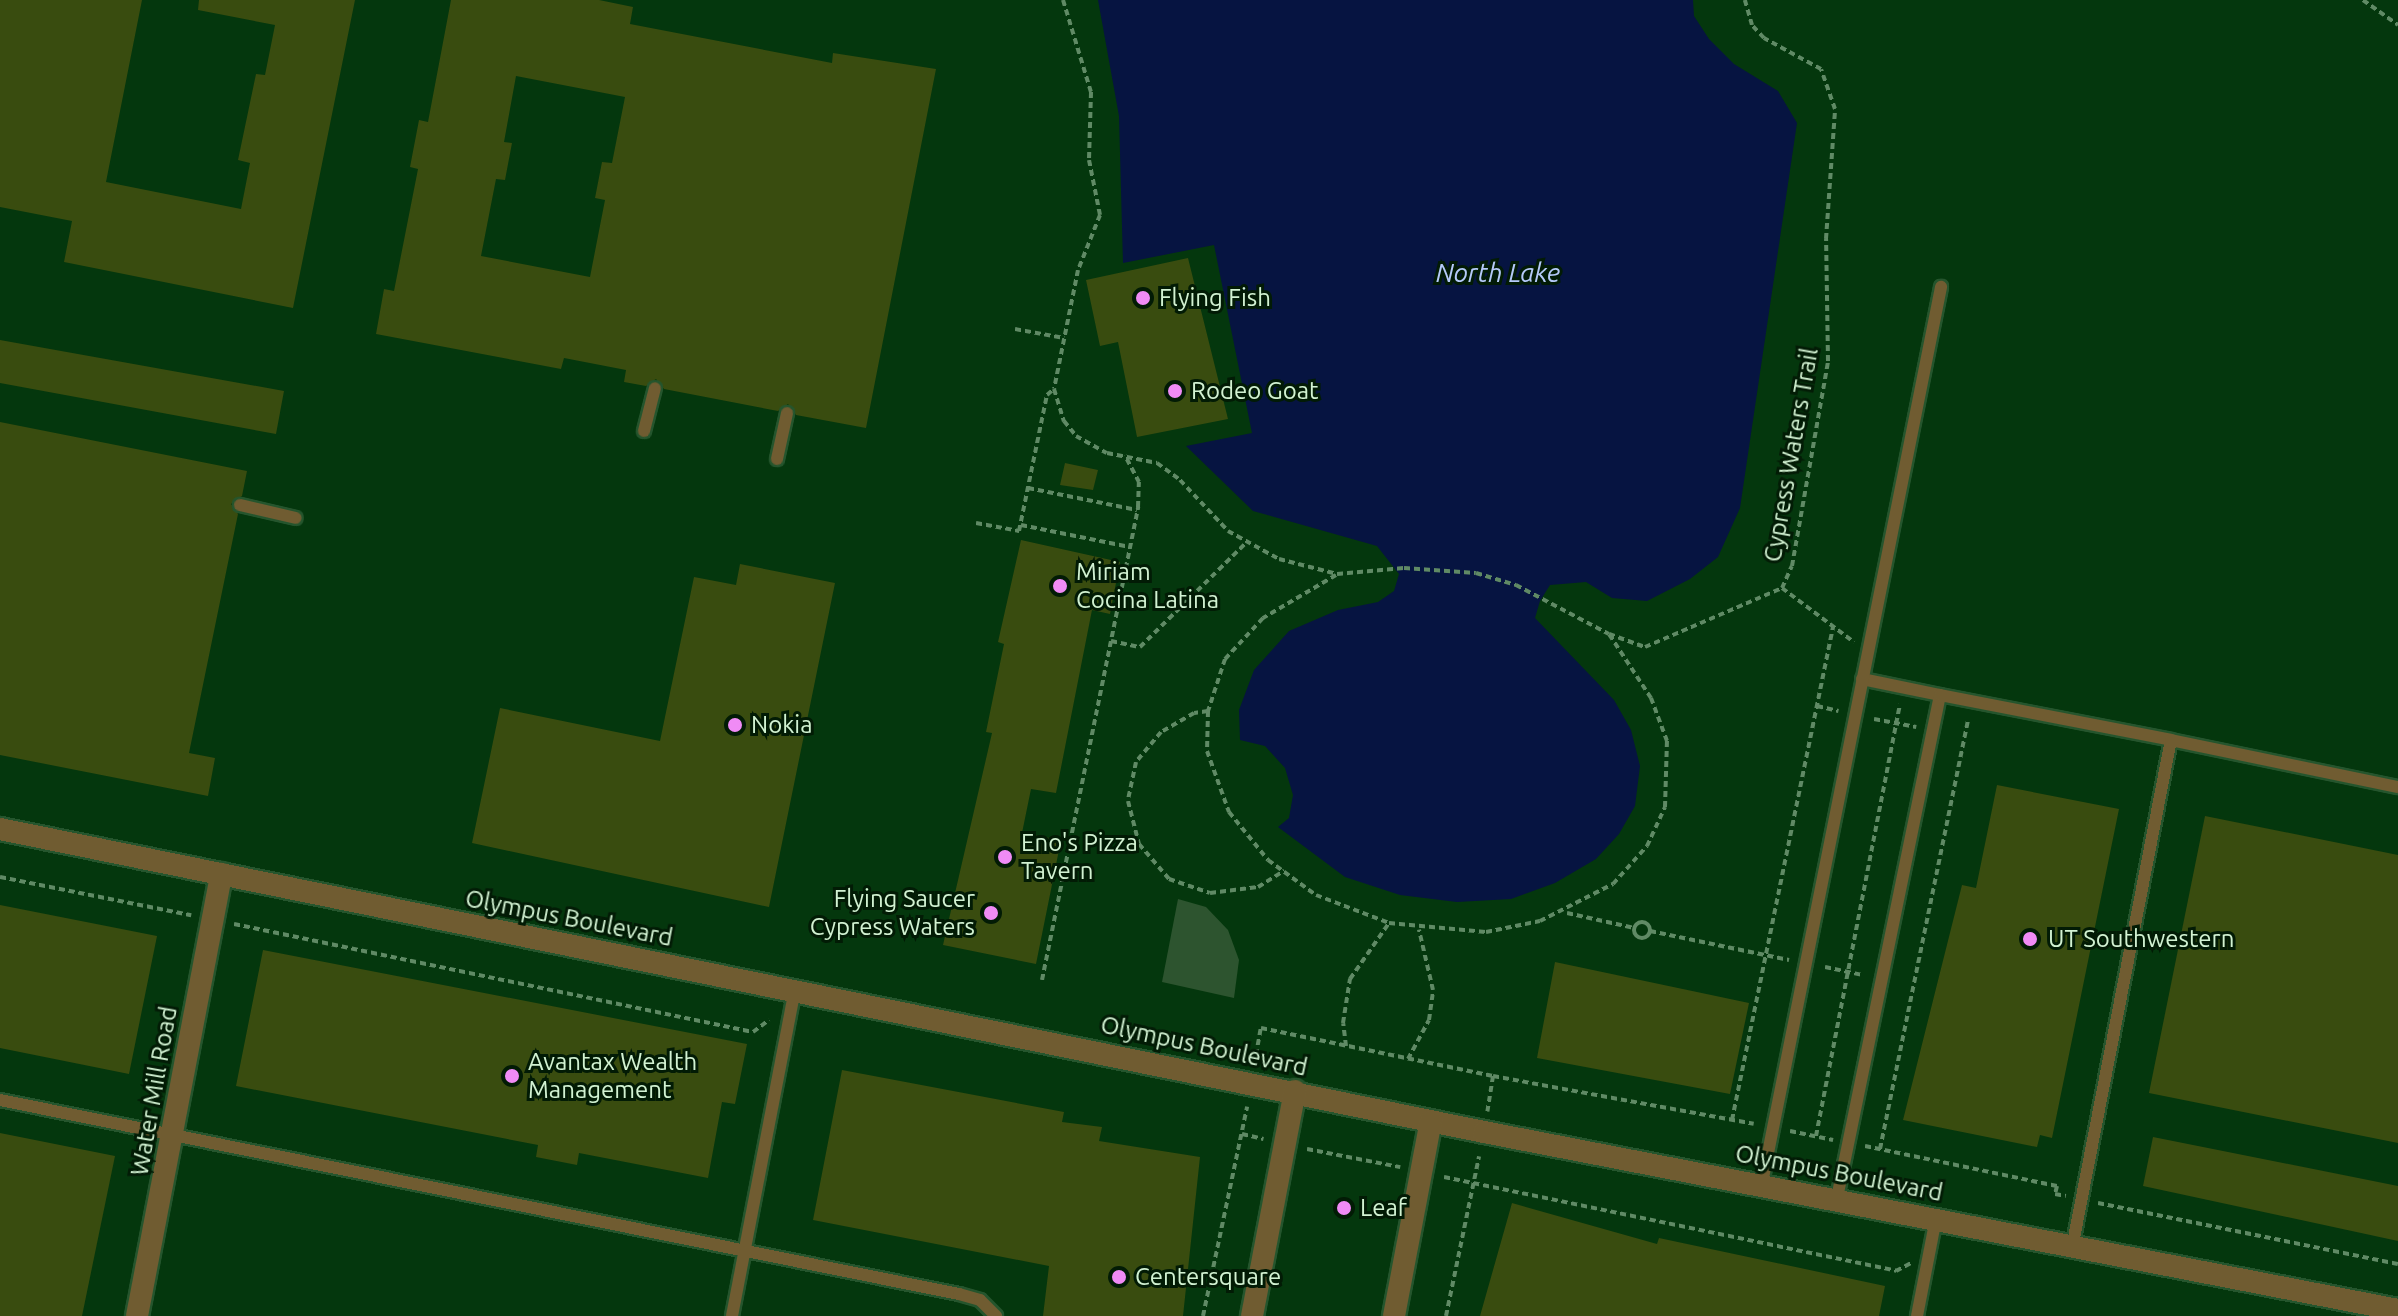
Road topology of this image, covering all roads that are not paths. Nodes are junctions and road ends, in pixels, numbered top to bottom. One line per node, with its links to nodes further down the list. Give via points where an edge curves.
1 (1941, 287): 8 (lane)
2 (655, 388): 4 (lane)
3 (787, 413): 5 (lane)
4 (644, 431)
5 (777, 459)
6 (240, 505): 7 (lane)
7 (296, 518)
8 (1862, 679): 9 (lane); 19 (lane)
9 (1940, 695): 10 (lane); 20 (lane)
10 (2171, 740): 11 (lane); 22 (lane)
11 (2398, 787)
12 (0, 829): 13 (street, Olympus Boulevard)
13 (221, 874): 14 (street, Olympus Boulevard); 18 (street, Water Mill Road)
14 (795, 989): 15 (street, Olympus Boulevard); 23 (lane)
15 (1295, 1091): 17 (street, Olympus Boulevard); 28 (street)
16 (0, 1100): 18 (lane)
17 (1431, 1121): 19 (street, Olympus Boulevard); 29 (street)
18 (174, 1135): 23 (lane); 25 (street, Water Mill Road)
19 (1762, 1183): 20 (street, Olympus Boulevard)
20 (1837, 1198): 21 (street, Olympus Boulevard)
21 (1936, 1218): 22 (street, Olympus Boulevard); 30 (lane)
22 (2073, 1243): 24 (street, Olympus Boulevard)
23 (747, 1249): 26 (lane); 27 (lane, via 959,1294 980,1300)
24 (2398, 1310)
25 (137, 1316)
26 (732, 1316)
27 (996, 1316)
28 (1252, 1316)
29 (1394, 1316)
30 (1917, 1316)

